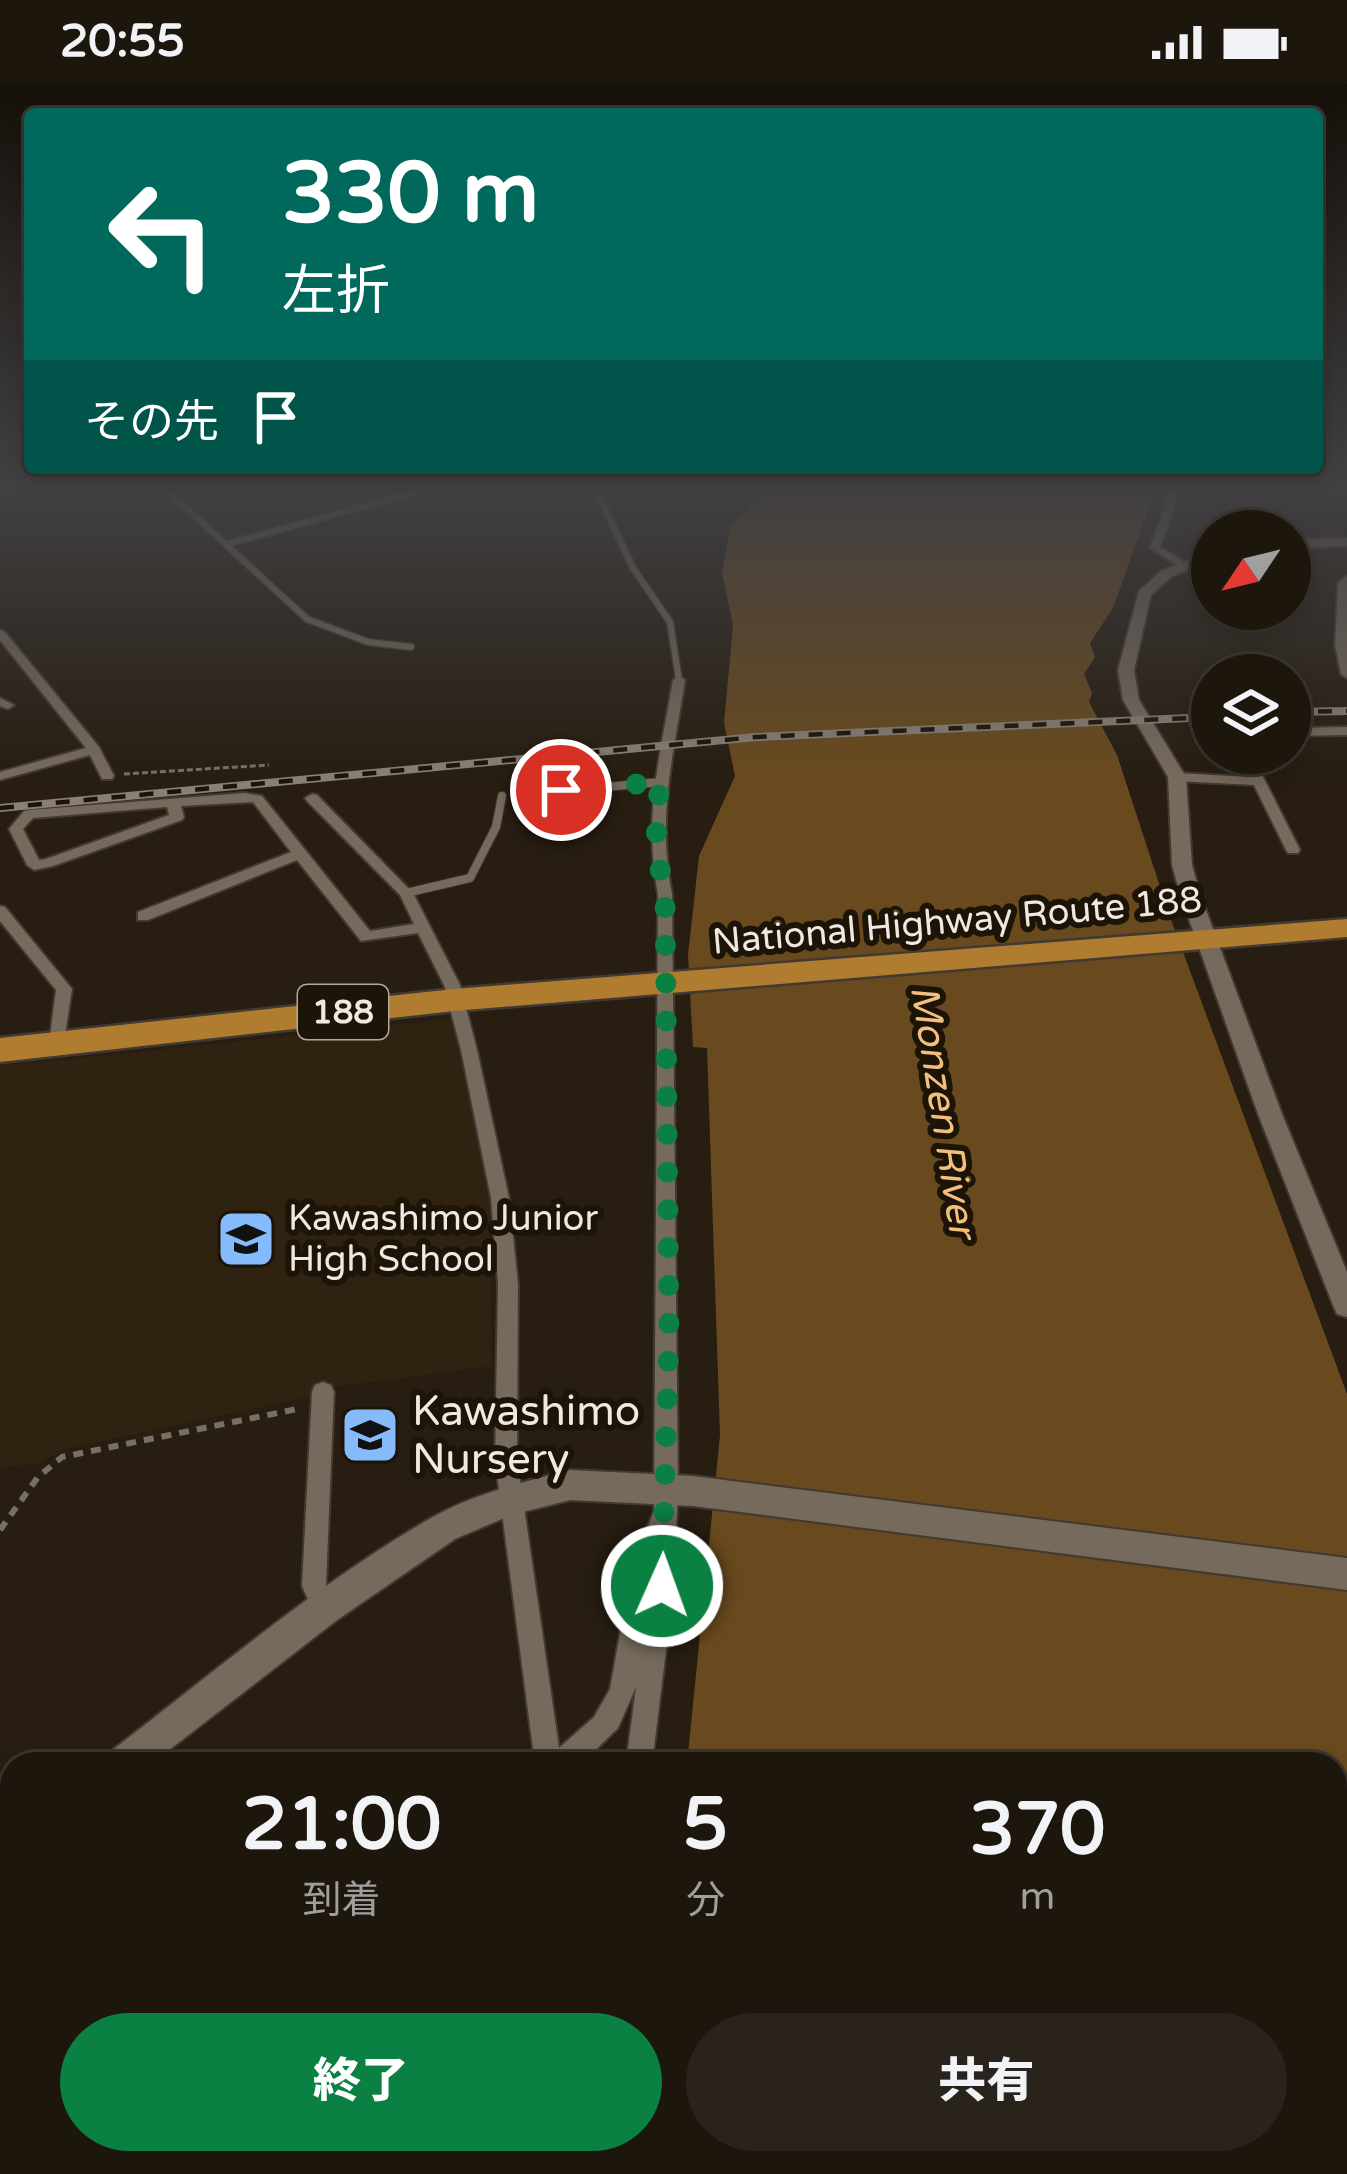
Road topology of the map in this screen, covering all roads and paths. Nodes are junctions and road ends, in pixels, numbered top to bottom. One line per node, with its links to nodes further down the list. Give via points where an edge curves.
1 (269, 583): 7 (lane, via 308,619 368,642)
2 (643, 583): 9 (lane, via 670,622)
3 (1159, 583): 17 (street, via 1144,594 1126,670 1131,700)
4 (1346, 583): 5 (street)
5 (1344, 621): 8 (street)
6 (0, 633): 12 (street)
7 (411, 647)
8 (1347, 674)
9 (679, 680): 19 (street)
10 (1347, 731): 11 (street)
11 (1311, 732)
12 (94, 750): 15 (street); 16 (street)
13 (268, 765): 16 (path)
14 (1256, 774): 18 (street)
15 (0, 776)
16 (106, 776)
17 (1177, 777): 18 (street); 31 (street, via 1182,866)
18 (1259, 781): 24 (street)
19 (661, 782): 23 (lane, via 561,790); 32 (street, via 656,852)
20 (502, 796): 26 (lane, via 470,878)
21 (312, 798): 26 (street)
22 (173, 804): 22 (street, via 29,814 16,829 34,865 48,863 178,817); 25 (street, via 256,799)
23 (518, 805)
24 (1293, 850)
25 (299, 854): 28 (street); 29 (street, via 366,937)
26 (406, 892): 29 (street)
27 (0, 911): 34 (street, via 64,989)
28 (143, 916)
29 (424, 927): 33 (street)
30 (1347, 928): 31 (highway, National Highway Route 188 / 188)
31 (1199, 940): 32 (highway, National Highway Route 188 / 188); 36 (street)
32 (676, 984): 33 (highway, National Highway Route 188 / 188); 38 (street)
33 (454, 1000): 34 (highway, National Highway Route 188 / 188); 39 (street, via 500,1198)
34 (57, 1044): 35 (highway, National Highway Route 188 / 188)
35 (0, 1050)
36 (1347, 1304)
37 (322, 1398): 40 (path, via 62,1456); 42 (street, via 314,1586)
38 (675, 1498): 39 (street, via 570,1486); 41 (street); 45 (street, via 646,1547 614,1712); 46 (street)
39 (510, 1500): 42 (street, via 444,1528); 44 (street)
40 (0, 1530)
41 (1347, 1574)
42 (325, 1608): 43 (street)
43 (138, 1752)
44 (546, 1752)
45 (572, 1752)
46 (641, 1752)

